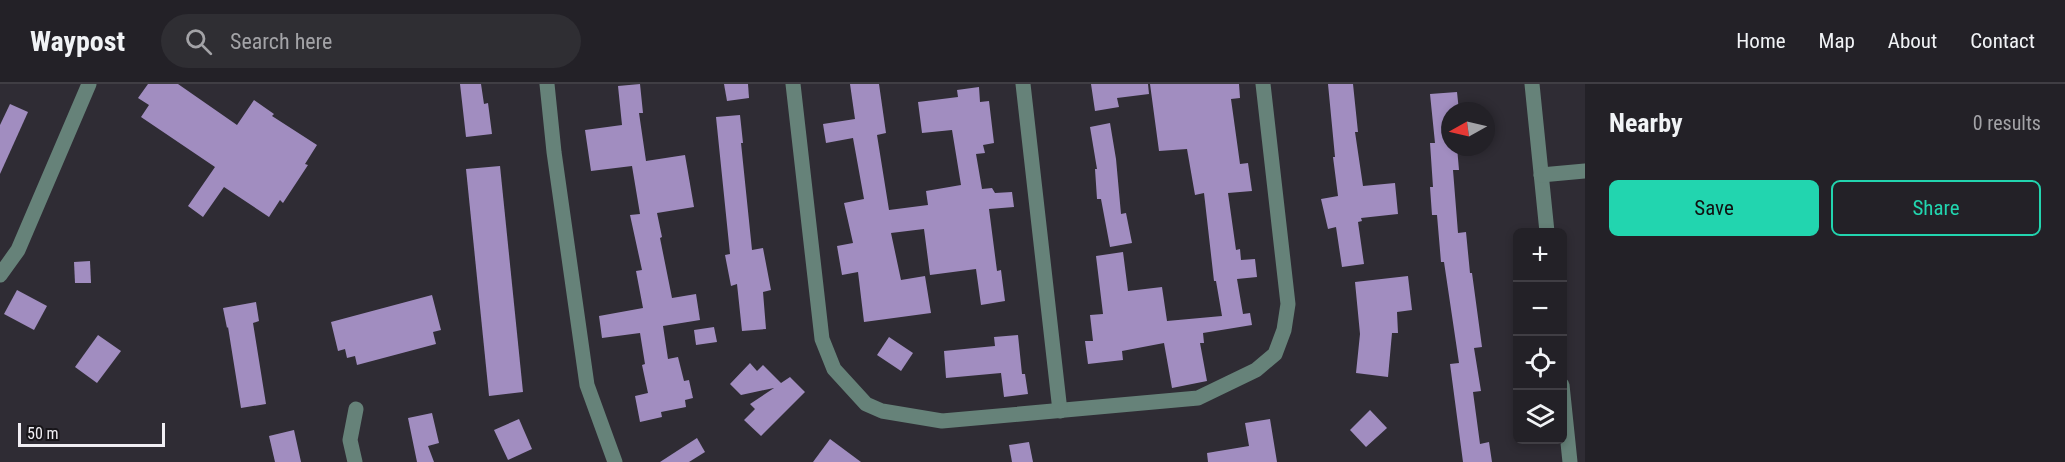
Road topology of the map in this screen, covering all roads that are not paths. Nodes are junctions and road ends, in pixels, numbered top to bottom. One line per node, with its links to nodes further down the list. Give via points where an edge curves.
1 (89, 84): 10 (street, via 18,250)
2 (547, 84): 15 (street, via 587,385)
3 (793, 84): 13 (street, via 822,339 834,369 866,404 882,411 942,422)
4 (1023, 84): 13 (street)
5 (1263, 84): 13 (street, via 1288,304 1275,354 1256,370 1198,398)
6 (1532, 84): 8 (street)
7 (1585, 171): 8 (street)
8 (1541, 175): 9 (street)
9 (1547, 228)
10 (0, 275)
11 (1563, 390): 16 (street)
12 (356, 409): 14 (street, via 350,440)
13 (1060, 411)
14 (355, 462)
15 (615, 462)
16 (1570, 462)

